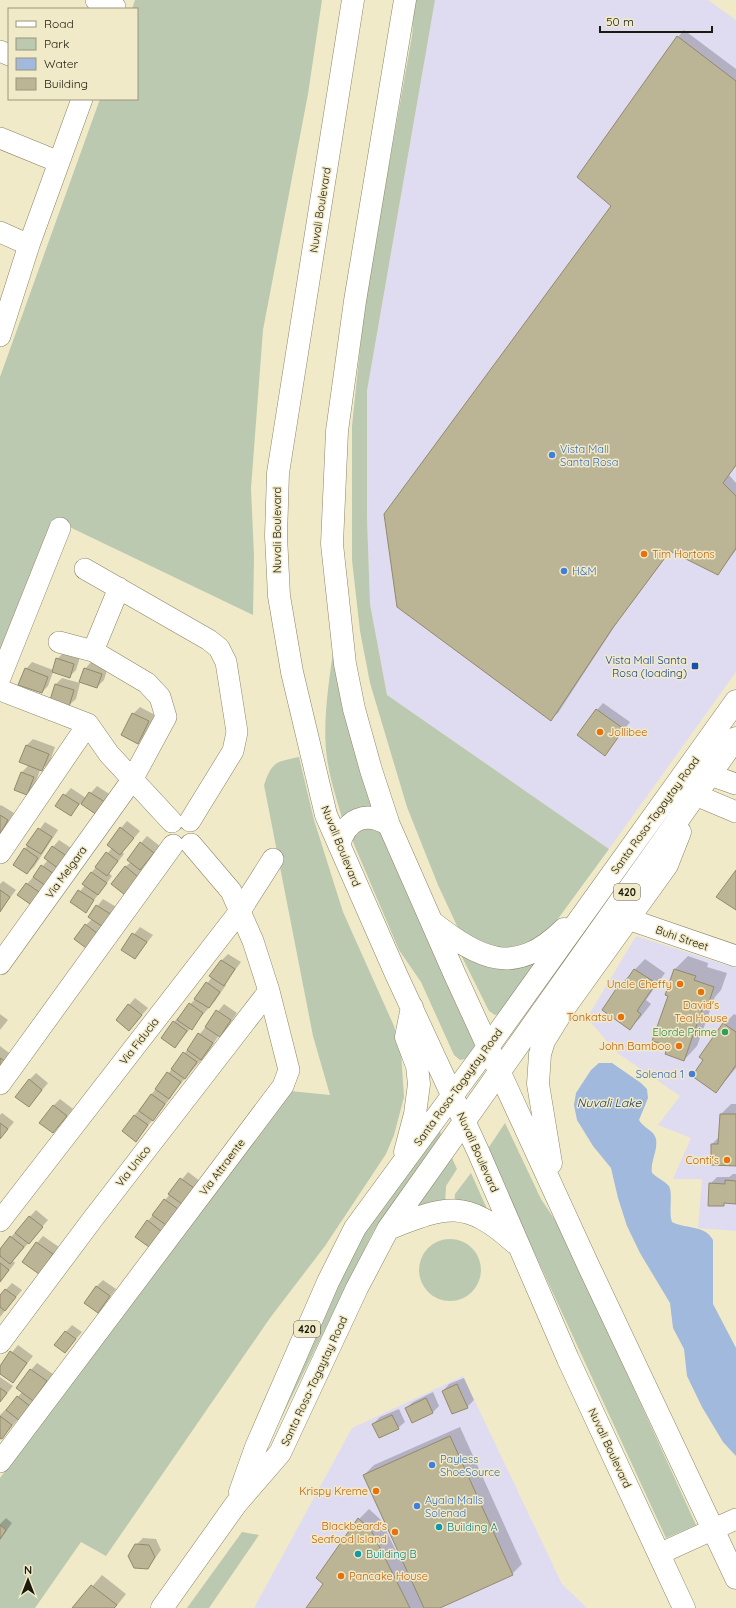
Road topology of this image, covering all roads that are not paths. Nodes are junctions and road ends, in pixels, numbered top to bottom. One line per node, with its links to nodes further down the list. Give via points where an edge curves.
1 (96, 0): 4 (street)
2 (353, 0): 30 (main road, Nuvali Boulevard, via 308,292 282,439 276,500 279,596 292,672 326,815)
3 (405, 0): 28 (main road, via 341,399 337,431 332,544 345,664 354,709 370,770)
4 (114, 8)
5 (82, 100): 7 (street)
6 (0, 138): 7 (street)
7 (60, 162): 9 (street)
8 (0, 232): 9 (street)
9 (29, 245): 10 (street)
10 (0, 336)
11 (60, 528): 16 (street)
12 (85, 569): 13 (street)
13 (119, 588): 15 (street); 27 (street, via 209,640 219,648 226,662 236,732 233,751)
14 (59, 642): 15 (street, Via Melgara)
15 (93, 651): 22 (street, Via Melgara, via 147,683 160,697 166,717)
16 (0, 678)
17 (0, 690): 19 (street)
18 (736, 701): 24 (main road, Santa Rosa-Tagaytay Road / 420)
19 (88, 724): 22 (street, via 109,754); 31 (street)
20 (736, 738): 21 (main road, Santa Rosa-Tagaytay Road / 420)
21 (710, 775): 23 (street); 25 (main road, Santa Rosa-Tagaytay Road / 420)
22 (132, 780): 27 (street); 39 (street, Via Melgara)
23 (736, 784)
24 (675, 786): 25 (street); 33 (main road, Santa Rosa-Tagaytay Road / 420)
25 (695, 796): 26 (street); 35 (main road, via 667,865); 40 (main road, Santa Rosa-Tagaytay Road / 420)
26 (736, 812)
27 (181, 821): 29 (street, via 168,827 167,833)
28 (389, 825): 30 (main road, via 378,819 358,820 343,832); 36 (main road)
29 (182, 845): 34 (street, Via Attraente, via 231,891); 45 (street)
30 (339, 845): 42 (main road, Nuvali Boulevard)
31 (0, 852)
32 (274, 859): 34 (street, Via Fiducia)
33 (598, 896): 36 (main road, via 543,946 511,958 497,958 479,953); 43 (main road, Santa Rosa-Tagaytay Road / 420)
34 (240, 911): 41 (street, Via Attraente); 50 (street, Via Fiducia)
35 (628, 919): 37 (main road); 38 (street, Buhi Street)
36 (432, 922): 43 (main road)
37 (601, 956): 40 (main road); 49 (main road, via 551,1026 540,1054 539,1099)
38 (736, 956)
39 (0, 964)
40 (560, 986): 44 (main road, Santa Rosa-Tagaytay Road / 420)
41 (269, 991): 53 (street, Via Unico); 54 (street, Via Attraente, via 289,1070 283,1086)
42 (412, 1007): 46 (main road, Nuvali Boulevard); 48 (main road, via 406,1037 418,1070 418,1094)
43 (488, 1047): 44 (main road); 46 (main road, Santa Rosa-Tagaytay Road / 420)
44 (499, 1071): 47 (main road, Santa Rosa-Tagaytay Road / 420); 49 (main road)
45 (0, 1084)
46 (453, 1096): 47 (main road, Nuvali Boulevard); 48 (main road, Santa Rosa-Tagaytay Road / 420)
47 (464, 1121): 51 (main road, Santa Rosa-Tagaytay Road / 420); 52 (main road, Nuvali Boulevard)
48 (401, 1164): 55 (main road, Santa Rosa-Tagaytay Road / 420, via 361,1218 343,1249 256,1447)
49 (557, 1194): 58 (main road)
50 (0, 1221)
51 (388, 1229): 52 (main road, via 430,1213 447,1209 461,1210 494,1225); 55 (main road, Santa Rosa-Tagaytay Road / 420, via 357,1288 280,1453)
52 (520, 1247): 59 (main road, Nuvali Boulevard, via 568,1359)
53 (0, 1343)
54 (0, 1462)
55 (236, 1504): 61 (main road, Santa Rosa-Tagaytay Road / 420)
56 (736, 1519): 58 (street)
57 (736, 1527): 58 (street)
58 (714, 1535): 59 (street); 60 (main road)
59 (661, 1560): 62 (main road, Nuvali Boulevard)
60 (736, 1578)
61 (162, 1608)
62 (684, 1608)

